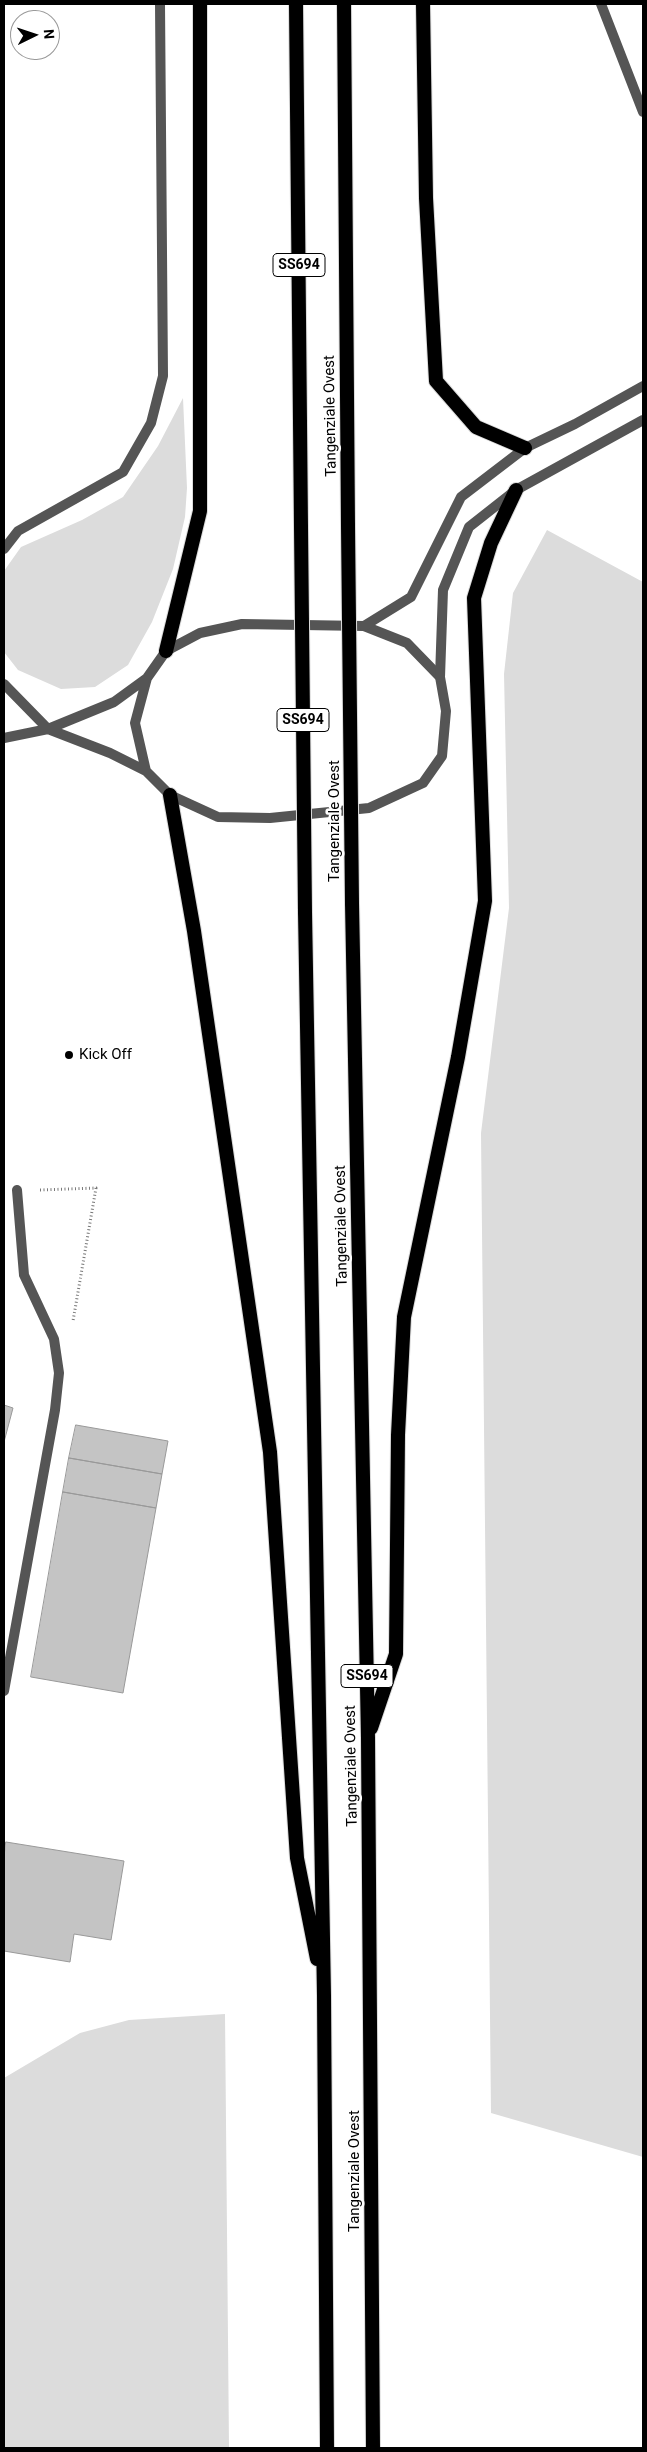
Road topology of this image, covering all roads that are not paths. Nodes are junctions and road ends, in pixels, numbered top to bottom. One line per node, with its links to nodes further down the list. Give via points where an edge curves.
1 (160, 4): 12 (street, via 163,376 151,423 123,472 18,531)
2 (200, 4): 14 (highway, via 200,511)
3 (296, 4): 25 (highway, Tangenziale Ovest / SS694, bridge, via 305,912)
4 (344, 4): 24 (highway, Tangenziale Ovest / SS694, bridge, via 352,903)
5 (422, 4): 10 (highway, via 426,198 436,381 476,427)
6 (601, 4): 7 (street)
7 (643, 112)
8 (643, 386): 10 (street)
9 (643, 420): 11 (street)
10 (525, 448): 13 (street, via 461,497 411,598)
11 (516, 490): 15 (street, via 469,528 443,590); 24 (highway, via 491,543 474,598 485,901 458,1057 404,1317 398,1435 396,1654)
12 (4, 549)
13 (364, 626): 14 (street, via 242,624 200,633); 15 (street, via 407,643)
14 (166, 651): 16 (street)
15 (440, 677): 21 (street, via 446,711 442,756 423,783 369,808 270,818 218,817)
16 (147, 678): 18 (street, via 114,702); 20 (street, via 135,723)
17 (4, 684): 18 (street)
18 (48, 729): 19 (street); 20 (street)
19 (4, 738)
20 (146, 771): 21 (street)
21 (170, 795): 25 (highway, via 196,941 270,1452 297,1858)
22 (17, 1190): 23 (street, via 24,1275 54,1339 59,1373)
23 (4, 1691)
24 (368, 1738): 27 (highway, Tangenziale Ovest / SS694)
25 (324, 1995): 26 (highway, Tangenziale Ovest / SS694)
26 (327, 2448)
27 (373, 2448)

